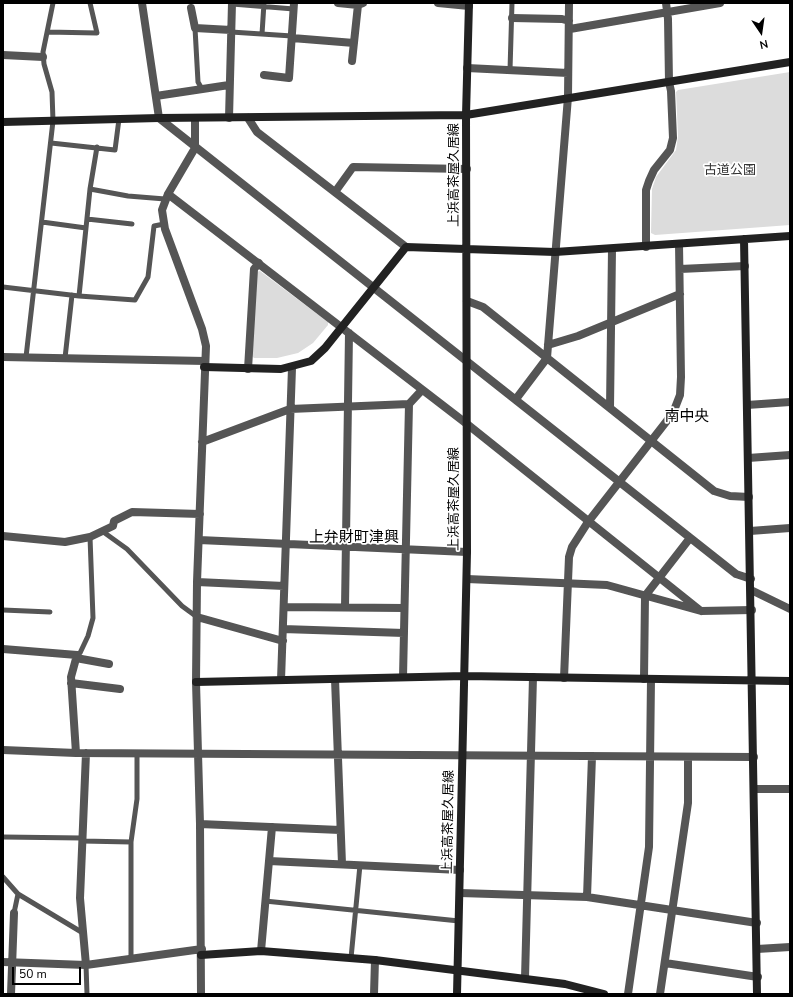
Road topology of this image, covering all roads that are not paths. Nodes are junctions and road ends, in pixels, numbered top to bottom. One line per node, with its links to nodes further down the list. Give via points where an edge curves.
1 (53, 3): 21 (lane)
2 (90, 3): 21 (lane, via 96,33)
3 (142, 3): 36 (street)
4 (338, 3): 11 (street)
5 (438, 3): 13 (street)
6 (512, 3): 17 (lane)
7 (569, 3): 18 (street)
8 (666, 3): 16 (street)
9 (720, 3): 16 (street)
10 (232, 4): 12 (lane); 20 (street)
11 (360, 4): 24 (street)
12 (264, 5): 15 (lane); 22 (lane)
13 (469, 5): 29 (street, 上浜高茶屋久居線)
14 (191, 6): 19 (street)
15 (294, 6): 23 (street)
16 (668, 12): 18 (street); 33 (street)
17 (512, 18): 18 (street, via 562,19); 30 (lane)
18 (569, 25): 31 (street)
19 (195, 28): 20 (street); 35 (lane, via 198,82)
20 (231, 31): 22 (lane); 34 (street)
21 (47, 32): 26 (lane)
22 (262, 34): 23 (lane)
23 (292, 37): 24 (street); 32 (street, via 288,78)
24 (354, 43): 27 (street)
25 (3, 55): 26 (street)
26 (44, 57): 44 (lane, via 52,92)
27 (352, 61)
28 (790, 62): 33 (street)
29 (467, 68): 30 (street); 38 (street, 上浜高茶屋久居線)
30 (510, 70): 31 (street)
31 (568, 73): 37 (street)
32 (264, 75)
33 (669, 82): 37 (street); 61 (street, via 673,138 670,150 648,181)
34 (229, 85): 35 (street); 41 (street)
35 (202, 89): 36 (street)
36 (156, 96): 39 (street)
37 (568, 97): 38 (street); 65 (street)
38 (466, 115): 42 (street); 49 (street, 上浜高茶屋久居線)
39 (159, 118): 40 (street); 43 (street); 48 (street)
40 (195, 118): 41 (street); 48 (street)
41 (229, 118): 42 (street)
42 (248, 118): 51 (street, via 257,132)
43 (120, 119): 44 (street); 47 (lane, via 115,150)
44 (53, 121): 45 (street); 46 (lane)
45 (3, 122)
46 (52, 143): 47 (lane); 54 (lane)
47 (97, 147): 50 (lane)
48 (195, 148): 52 (street); 69 (street)
49 (467, 169): 51 (street, via 353,168); 63 (street, 上浜高茶屋久居線)
50 (90, 189): 52 (lane, via 128,196); 53 (lane)
51 (335, 192): 62 (street)
52 (167, 196): 56 (street, via 162,210); 66 (street)
53 (87, 219): 55 (lane); 57 (lane)
54 (42, 222): 57 (lane); 71 (lane)
55 (132, 224)
56 (164, 224): 74 (lane, via 154,226 148,277 135,300); 85 (street, via 205,339)
57 (86, 228): 74 (lane)
58 (790, 236): 59 (street)
59 (744, 239): 60 (street); 67 (street)
60 (679, 244): 61 (street); 68 (street)
61 (646, 246): 64 (street)
62 (406, 247): 63 (street); 69 (street)
63 (467, 249): 65 (street); 75 (street, 上浜高茶屋久居線)
64 (612, 249): 65 (street); 76 (street)
65 (555, 252): 79 (street)
66 (259, 263): 77 (street); 87 (street, via 254,269)
67 (745, 266): 68 (street); 93 (street)
68 (680, 269): 72 (street)
69 (373, 286): 77 (street); 84 (street)
70 (3, 287): 71 (lane)
71 (33, 291): 73 (lane); 81 (lane)
72 (680, 294): 76 (street); 97 (street, via 680,395 673,412)
73 (72, 295): 74 (lane); 82 (lane)
74 (79, 296)
75 (466, 301): 83 (street, via 483,307); 84 (street, 上浜高茶屋久居線)
76 (611, 323): 79 (street); 94 (street)
77 (341, 326): 78 (street); 86 (street, via 311,361)
78 (349, 333): 88 (street); 92 (street)
79 (548, 344): 83 (street)
80 (3, 357): 81 (street)
81 (26, 357): 82 (street)
82 (65, 358): 85 (street)
83 (547, 358): 89 (street); 94 (street)
84 (467, 360): 89 (street); 96 (street, 上浜高茶屋久居線)
85 (205, 364): 87 (street); 98 (street)
86 (292, 368): 87 (street); 95 (street)
87 (248, 369)
88 (422, 390): 91 (street); 96 (street)
89 (516, 399): 101 (street)
90 (790, 402): 93 (street)
91 (409, 404): 92 (street); 114 (street)
92 (348, 406): 95 (street); 113 (street)
93 (747, 406): 100 (street)
94 (610, 408): 97 (street)
95 (290, 410): 98 (street); 112 (street)
96 (467, 424): 104 (street); 115 (street, 上浜高茶屋久居線)
97 (653, 441): 101 (street); 102 (street, via 714,491 730,496)
98 (202, 442): 103 (street)
99 (790, 455): 100 (street)
100 (748, 458): 102 (street)
101 (620, 483): 104 (street); 110 (street)
102 (749, 497): 107 (street)
103 (200, 514): 106 (street, via 132,512 114,521 113,526); 111 (street)
104 (588, 522): 116 (street); 120 (street, via 570,552)
105 (790, 528): 107 (street)
106 (102, 531): 109 (street); 132 (lane, via 127,549 182,606)
107 (750, 531): 117 (street)
108 (3, 536): 109 (street, via 65,542)
109 (90, 537): 137 (lane, via 94,618)
110 (690, 538): 116 (street); 117 (street, via 736,574)
111 (199, 540): 112 (street); 119 (street)
112 (285, 544): 113 (street); 121 (street)
113 (346, 547): 114 (street); 125 (street)
114 (406, 549): 115 (street); 126 (street)
115 (467, 552): 118 (street, 上浜高茶屋久居線)
116 (658, 578): 123 (street); 130 (street)
117 (751, 578): 122 (street)
118 (467, 579): 120 (street); 139 (street, 上浜高茶屋久居線)
119 (198, 582): 121 (street); 132 (street)
120 (568, 583): 123 (street, via 607,585); 142 (street)
121 (284, 586): 124 (street)
122 (751, 590): 127 (street); 129 (street)
123 (645, 596): 130 (street); 144 (street)
124 (284, 606): 125 (street); 133 (street)
125 (345, 607): 126 (street)
126 (404, 608): 134 (street)
127 (790, 609)
128 (3, 610): 131 (lane)
129 (752, 610): 130 (street); 146 (street)
130 (701, 611)
131 (50, 612)
132 (197, 617): 135 (street); 148 (street)
133 (283, 629): 134 (street); 135 (street)
134 (404, 633): 140 (street)
135 (283, 641): 145 (street)
136 (3, 649): 137 (street)
137 (77, 656): 138 (street); 149 (street)
138 (109, 664)
139 (465, 676): 140 (street); 141 (street); 157 (street, 上浜高茶屋久居線)
140 (403, 677): 143 (street)
141 (533, 677): 142 (street); 158 (street)
142 (564, 678): 144 (street)
143 (335, 679): 145 (street); 156 (street)
144 (648, 679): 146 (street); 160 (street)
145 (282, 680): 148 (street)
146 (752, 680): 147 (street); 162 (street)
147 (790, 680)
148 (196, 682): 155 (street)
149 (71, 683): 150 (street); 152 (street)
150 (120, 689)
151 (3, 750): 152 (street)
152 (76, 753): 153 (street)
153 (86, 753): 154 (street); 169 (street)
154 (137, 753): 155 (street); 170 (lane, via 137,799)
155 (198, 754): 156 (street); 165 (street)
156 (337, 755): 157 (street); 167 (street)
157 (463, 755): 158 (street); 174 (street, 上浜高茶屋久居線)
158 (532, 756): 159 (street); 178 (street)
159 (592, 756): 160 (street); 179 (street)
160 (650, 756): 161 (street); 181 (street, via 649,847)
161 (688, 757): 162 (street); 183 (street, via 688,803)
162 (754, 757): 164 (street)
163 (790, 789): 164 (street)
164 (754, 790): 186 (street)
165 (200, 824): 166 (street); 191 (street)
166 (272, 827): 167 (street); 171 (street)
167 (340, 830): 172 (street)
168 (3, 837): 169 (lane)
169 (82, 840): 170 (lane); 187 (street, via 80,898)
170 (131, 842): 192 (lane)
171 (269, 861): 172 (street); 180 (street)
172 (342, 864): 173 (street)
173 (360, 865): 174 (street); 182 (lane)
174 (460, 870): 176 (street, 上浜高茶屋久居線)
175 (3, 877): 177 (lane)
176 (460, 893): 178 (street); 185 (street, 上浜高茶屋久居線)
177 (18, 894): 184 (lane); 187 (lane)
178 (528, 895): 179 (street); 200 (street)
179 (587, 897): 181 (street)
180 (266, 901): 182 (lane); 190 (street)
181 (640, 905): 183 (street); 208 (street)
182 (356, 910): 185 (lane); 193 (lane)
183 (672, 910): 186 (street); 197 (street)
184 (14, 913): 196 (street)
185 (459, 921): 199 (street, 上浜高茶屋久居線)
186 (757, 923): 189 (street)
187 (83, 933): 198 (street)
188 (790, 947): 189 (street)
189 (757, 949): 201 (street)
190 (261, 951): 191 (street); 193 (street)
191 (202, 952): 192 (street); 204 (street)
192 (131, 958): 198 (street)
193 (351, 958): 194 (street)
194 (375, 960): 199 (street); 205 (street)
195 (3, 962): 196 (street)
196 (12, 962): 198 (street); 202 (street)
197 (665, 962): 201 (street); 209 (street)
198 (86, 965): 203 (lane)
199 (458, 971): 200 (street); 206 (street, 上浜高茶屋久居線)
200 (525, 978): 207 (street, via 565,984)
201 (758, 978): 210 (street)
202 (11, 994)
203 (87, 994)
204 (201, 994)
205 (374, 994)
206 (457, 994)
207 (604, 994)
208 (628, 994)
209 (660, 994)
210 (757, 994)

